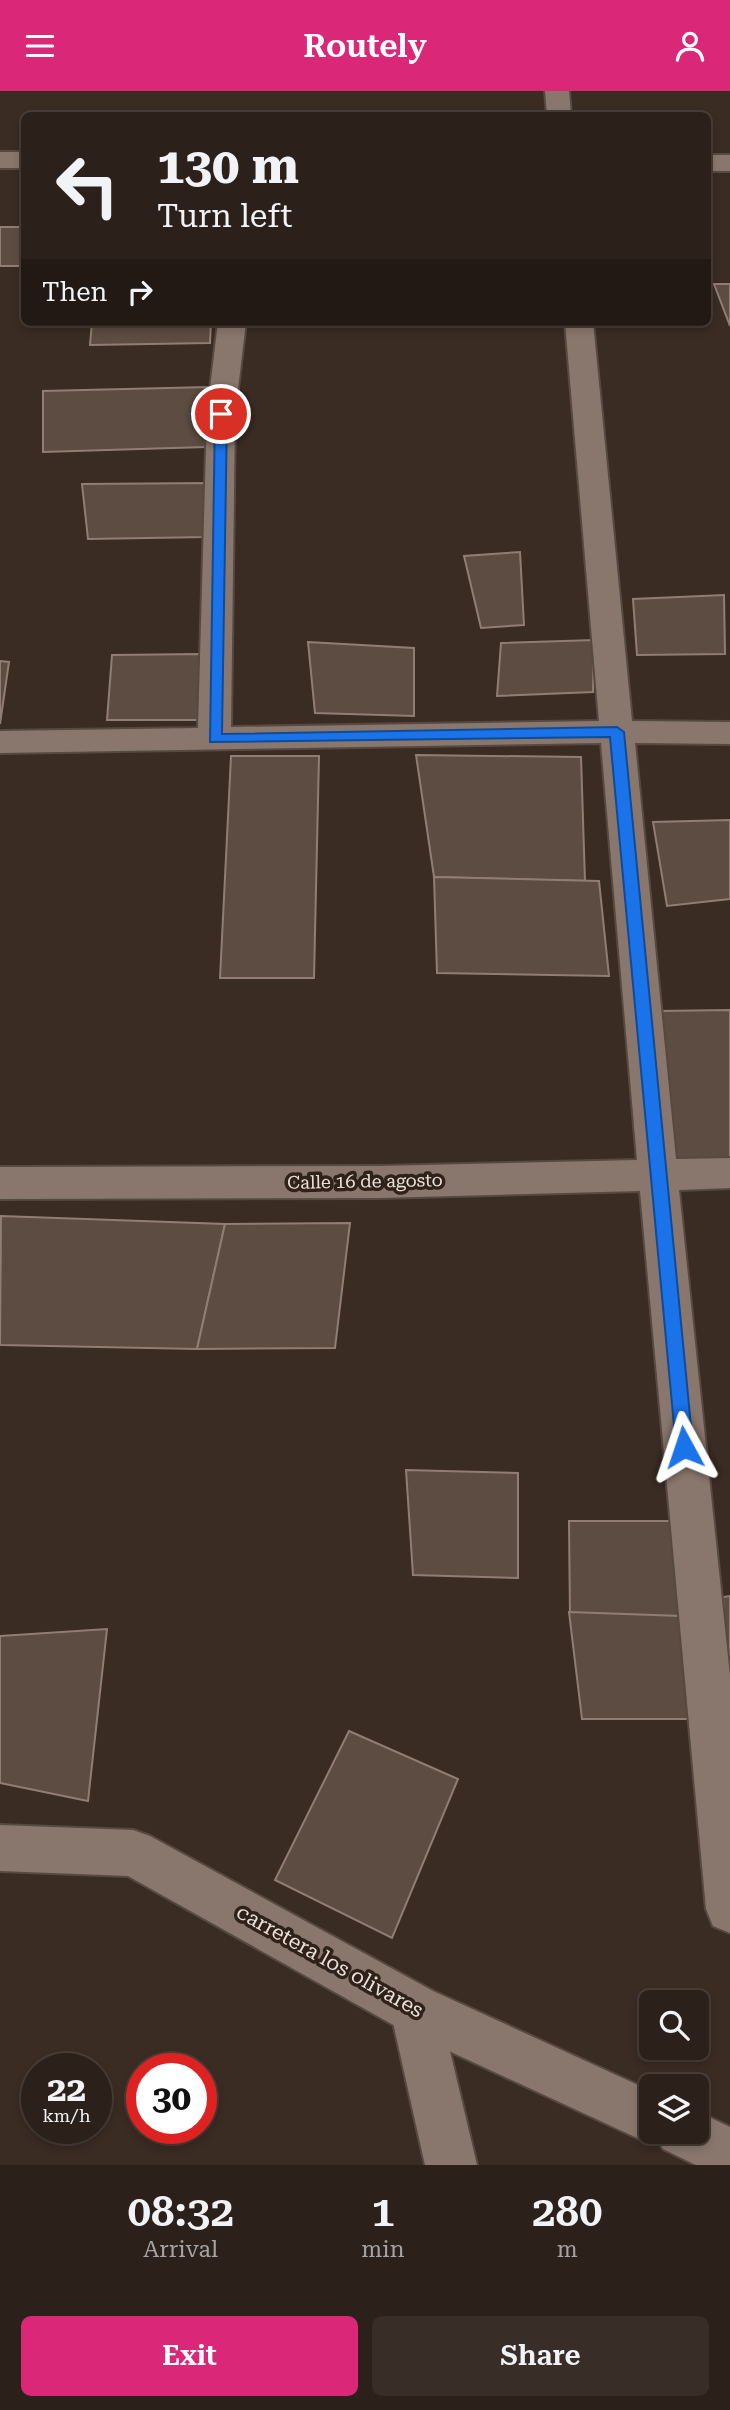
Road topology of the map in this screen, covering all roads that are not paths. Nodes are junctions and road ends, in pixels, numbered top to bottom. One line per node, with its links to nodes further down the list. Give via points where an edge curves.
1 (557, 91): 2 (street)
2 (559, 112)
3 (0, 160): 4 (street)
4 (21, 160)
5 (711, 163): 6 (street)
6 (730, 163)
7 (232, 326): 11 (street, via 221,414)
8 (579, 326): 9 (street)
9 (617, 732): 10 (street); 11 (street); 14 (street)
10 (730, 733)
11 (215, 739): 12 (street)
12 (0, 742)
13 (730, 1173): 14 (street, Calle 16 de agosto)
14 (658, 1175): 15 (street, Calle 16 de agosto, via 379,1182); 17 (street)
15 (0, 1183)
16 (0, 1848): 18 (street, carretera los olivares, via 133,1853)
17 (730, 1909)
18 (415, 2009): 19 (street, carretera los olivares); 22 (street)
19 (639, 2112)
20 (709, 2144): 21 (street)
21 (730, 2154)
22 (451, 2165)

